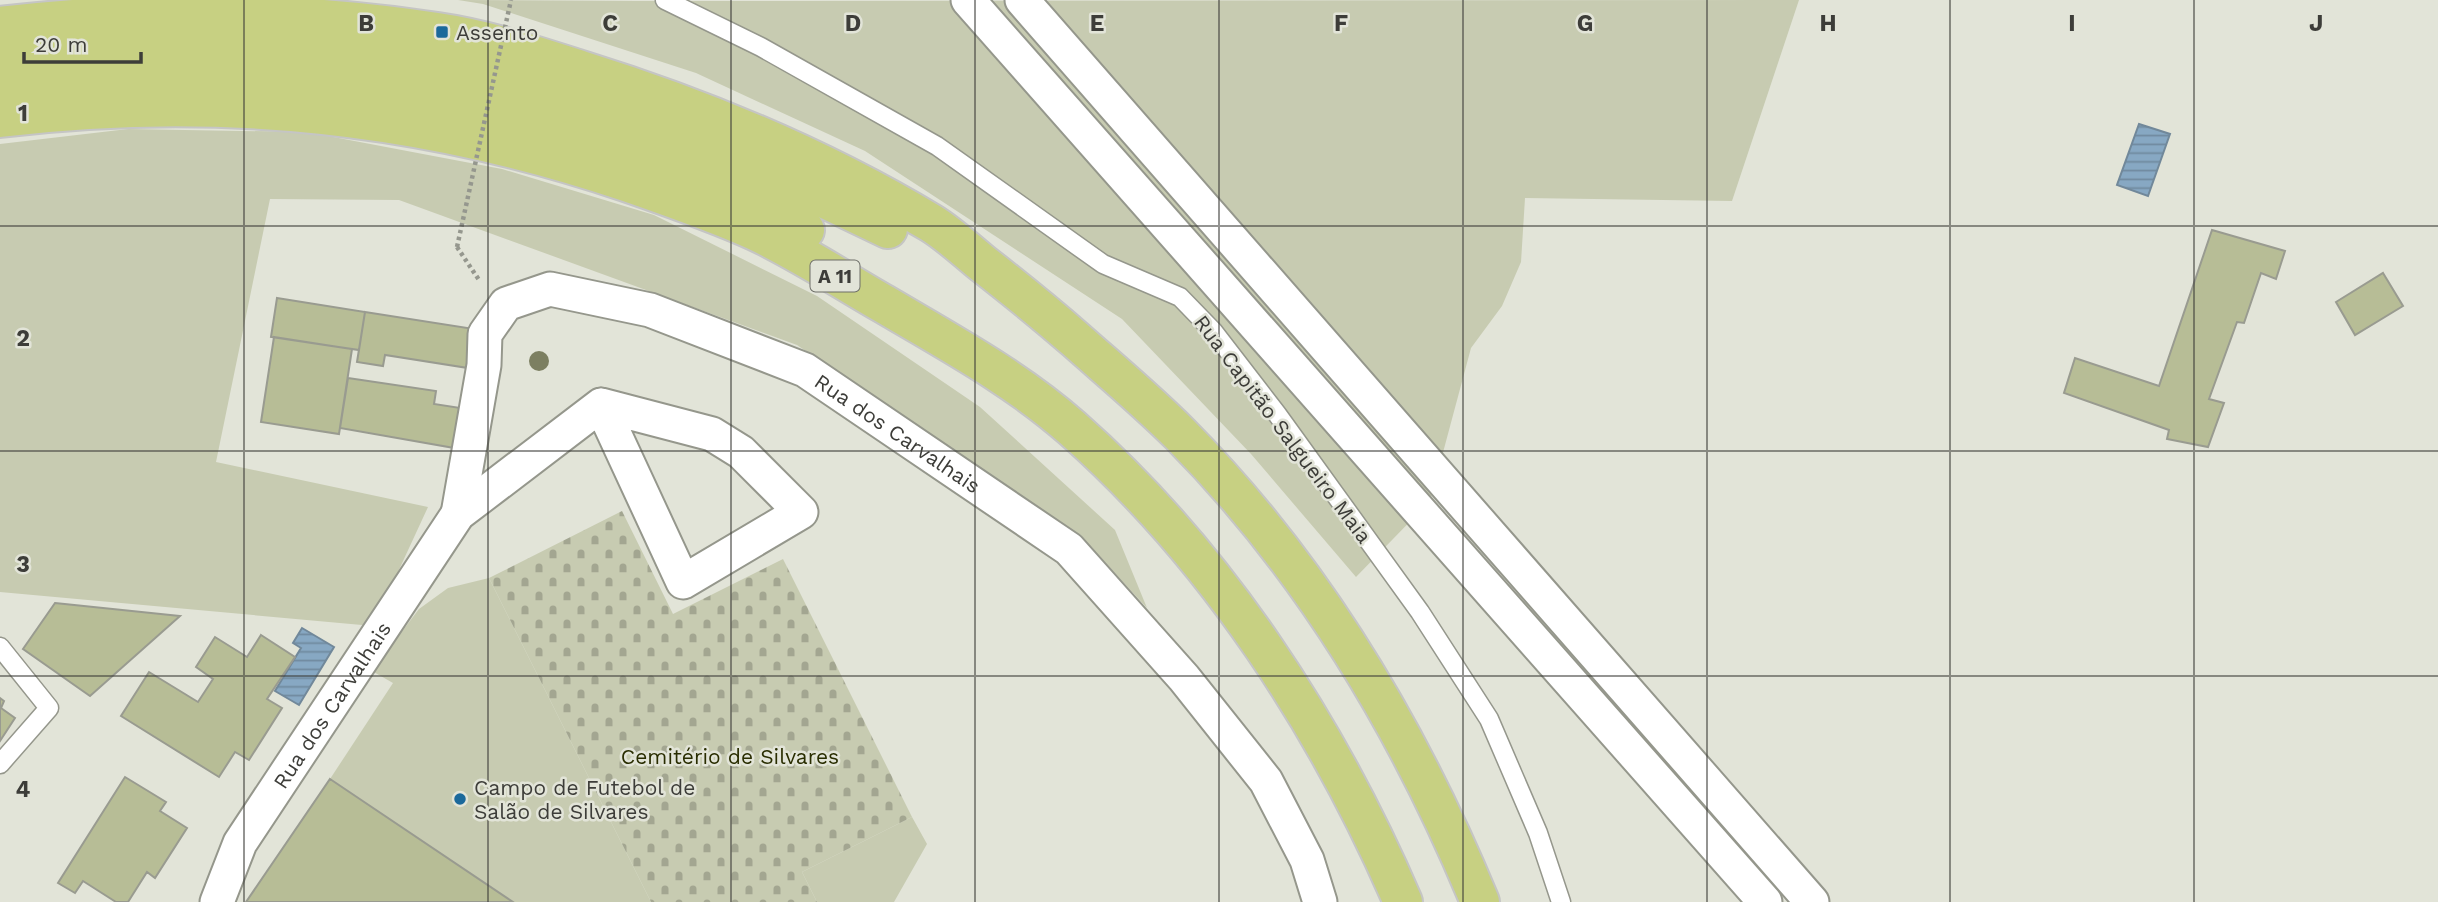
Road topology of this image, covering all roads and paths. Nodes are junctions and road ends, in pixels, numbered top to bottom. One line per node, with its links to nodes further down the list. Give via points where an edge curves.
1 (511, 0): 9 (path, bridge)
2 (665, 0): 20 (lane, Rua Capitão Salgueiro Maia, via 761,47 937,146 1103,264 1180,297 1213,331 1277,414 1420,612 1489,719 1538,833)
3 (968, 0): 21 (street)
4 (1022, 0): 22 (street)
5 (0, 26): 10 (highway, via 168,13 263,14 442,32 535,55 779,142 935,225)
6 (0, 53): 10 (highway, via 232,40 469,72 605,110 767,171 864,216)
7 (0, 86): 11 (highway, A 11, via 233,75 365,87 520,119 666,165 753,200 842,251)
8 (0, 118): 11 (highway, A 11, via 68,110 260,110 366,118 516,147 696,206 759,233)
9 (457, 247)
10 (1055, 322): 19 (highway, via 1181,435 1289,561 1384,702 1446,821)
11 (1009, 377): 18 (highway, A 11, via 1073,429 1123,478 1232,604 1328,748)
12 (601, 405): 12 (street, via 684,582 801,512 741,452 712,434); 13 (street, Rua dos Carvalhais)
13 (458, 514): 16 (street, Rua dos Carvalhais, via 240,843); 17 (street, Rua dos Carvalhais, via 484,365 485,334 506,304 550,289 650,310 805,370 1069,549 1184,678 1266,781 1307,860)
14 (0, 647): 15 (lane, via 49,708)
15 (0, 764)
16 (217, 902)
17 (1320, 902)
18 (1403, 902)
19 (1480, 902)
20 (1561, 902)
21 (1765, 902)
22 (1812, 902)

